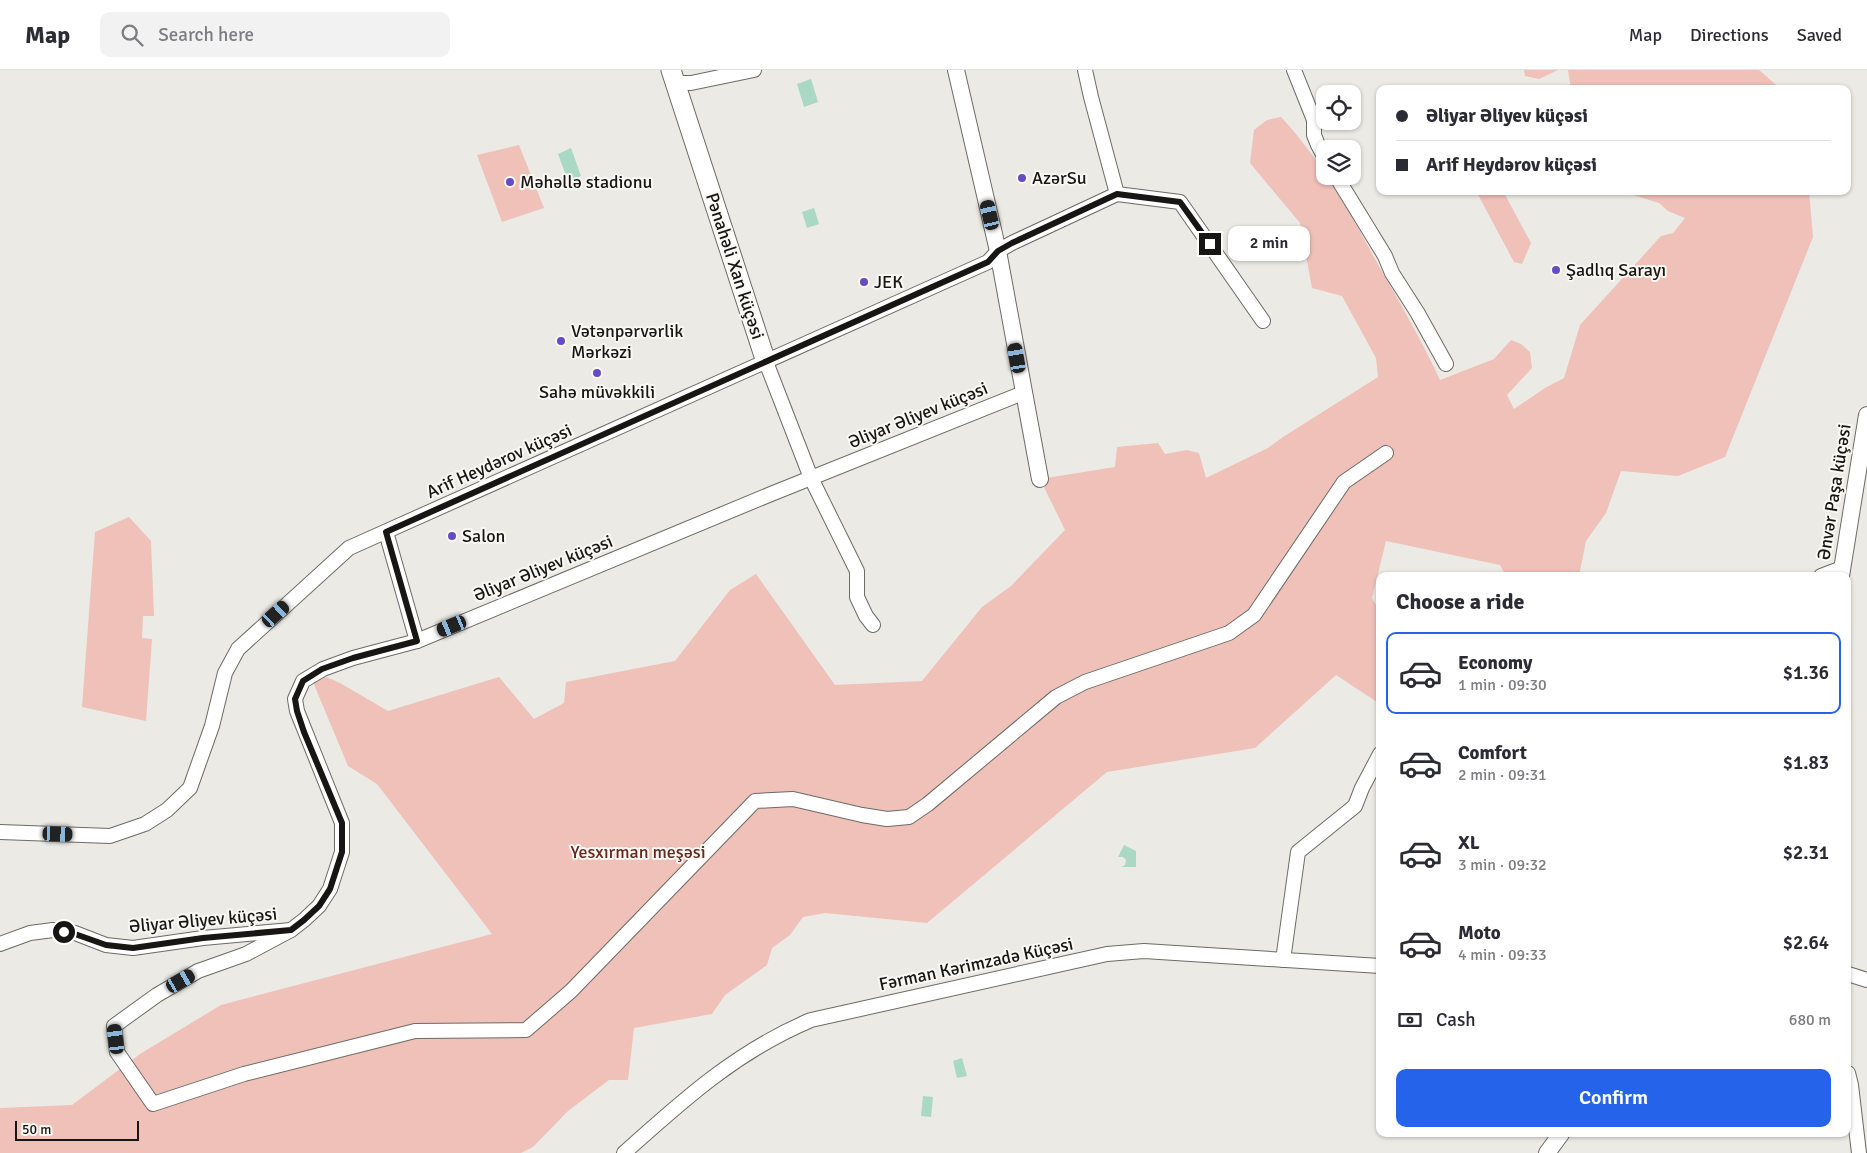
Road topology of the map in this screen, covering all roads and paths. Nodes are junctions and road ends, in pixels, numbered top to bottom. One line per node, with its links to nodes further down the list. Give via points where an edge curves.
1 (754, 70): 5 (street, via 691,82)
2 (956, 70): 9 (street)
3 (1086, 70): 8 (street)
4 (1294, 70): 6 (street, via 1314,120)
5 (674, 77): 11 (main road, Pənahəli Xan küçəsi)
6 (1316, 140)
7 (1342, 185): 12 (street)
8 (1117, 194): 9 (street, Arif Heydərov küçəsi); 10 (street, via 1180,202)
9 (998, 251): 11 (street, Arif Heydərov küçəsi, via 988,262); 13 (street)
10 (1263, 321)
11 (766, 362): 16 (street, Pənahəli Xan küçəsi); 18 (street, Arif Heydərov küçəsi)
12 (1446, 364)
13 (1023, 393): 16 (street, Əliyar Əliyev küçəsi); 17 (street)
14 (1867, 415): 19 (street, Ənvər Paşa küçəsi)
15 (1386, 453): 24 (street, via 1344,482 1254,615 1229,633 1085,682 1056,697 909,817 887,819 793,799 755,801 571,991 526,1030 414,1031 244,1074 153,1104 117,1052 114,1026 198,971 246,954)
16 (811, 478): 20 (street, Pənahəli Xan küçəsi, via 857,571 857,597); 21 (street, Əliyar Əliyev küçəsi)
17 (1040, 479)
18 (386, 532): 21 (street); 23 (street, Arif Heydərov küçəsi, via 349,548 238,649 225,673 212,726 190,788 167,810 145,824 110,836)
19 (1841, 572)
20 (873, 624)
21 (417, 641): 24 (street, Əliyar Əliyev küçəsi, via 322,669 303,681 295,699 342,823 342,852 330,889 319,906)
22 (1376, 762): 26 (street, via 1355,806 1298,852)
23 (0, 832)
24 (291, 930): 25 (street, Əliyar Əliyev küçəsi, via 133,948 106,945 53,930 30,933)
25 (0, 944)
26 (1283, 960): 27 (street, Fərman Kərimzadə Küçəsi); 32 (street, Fərman Kərimzadə Küçəsi, via 1144,951 1107,954 811,1020 781,1032 751,1050 684,1100)
27 (1376, 966)
28 (1851, 975): 29 (street)
29 (1867, 980)
30 (1851, 1085): 34 (street)
31 (1559, 1137): 33 (street)
32 (624, 1153)
33 (1547, 1153)
34 (1859, 1153)

